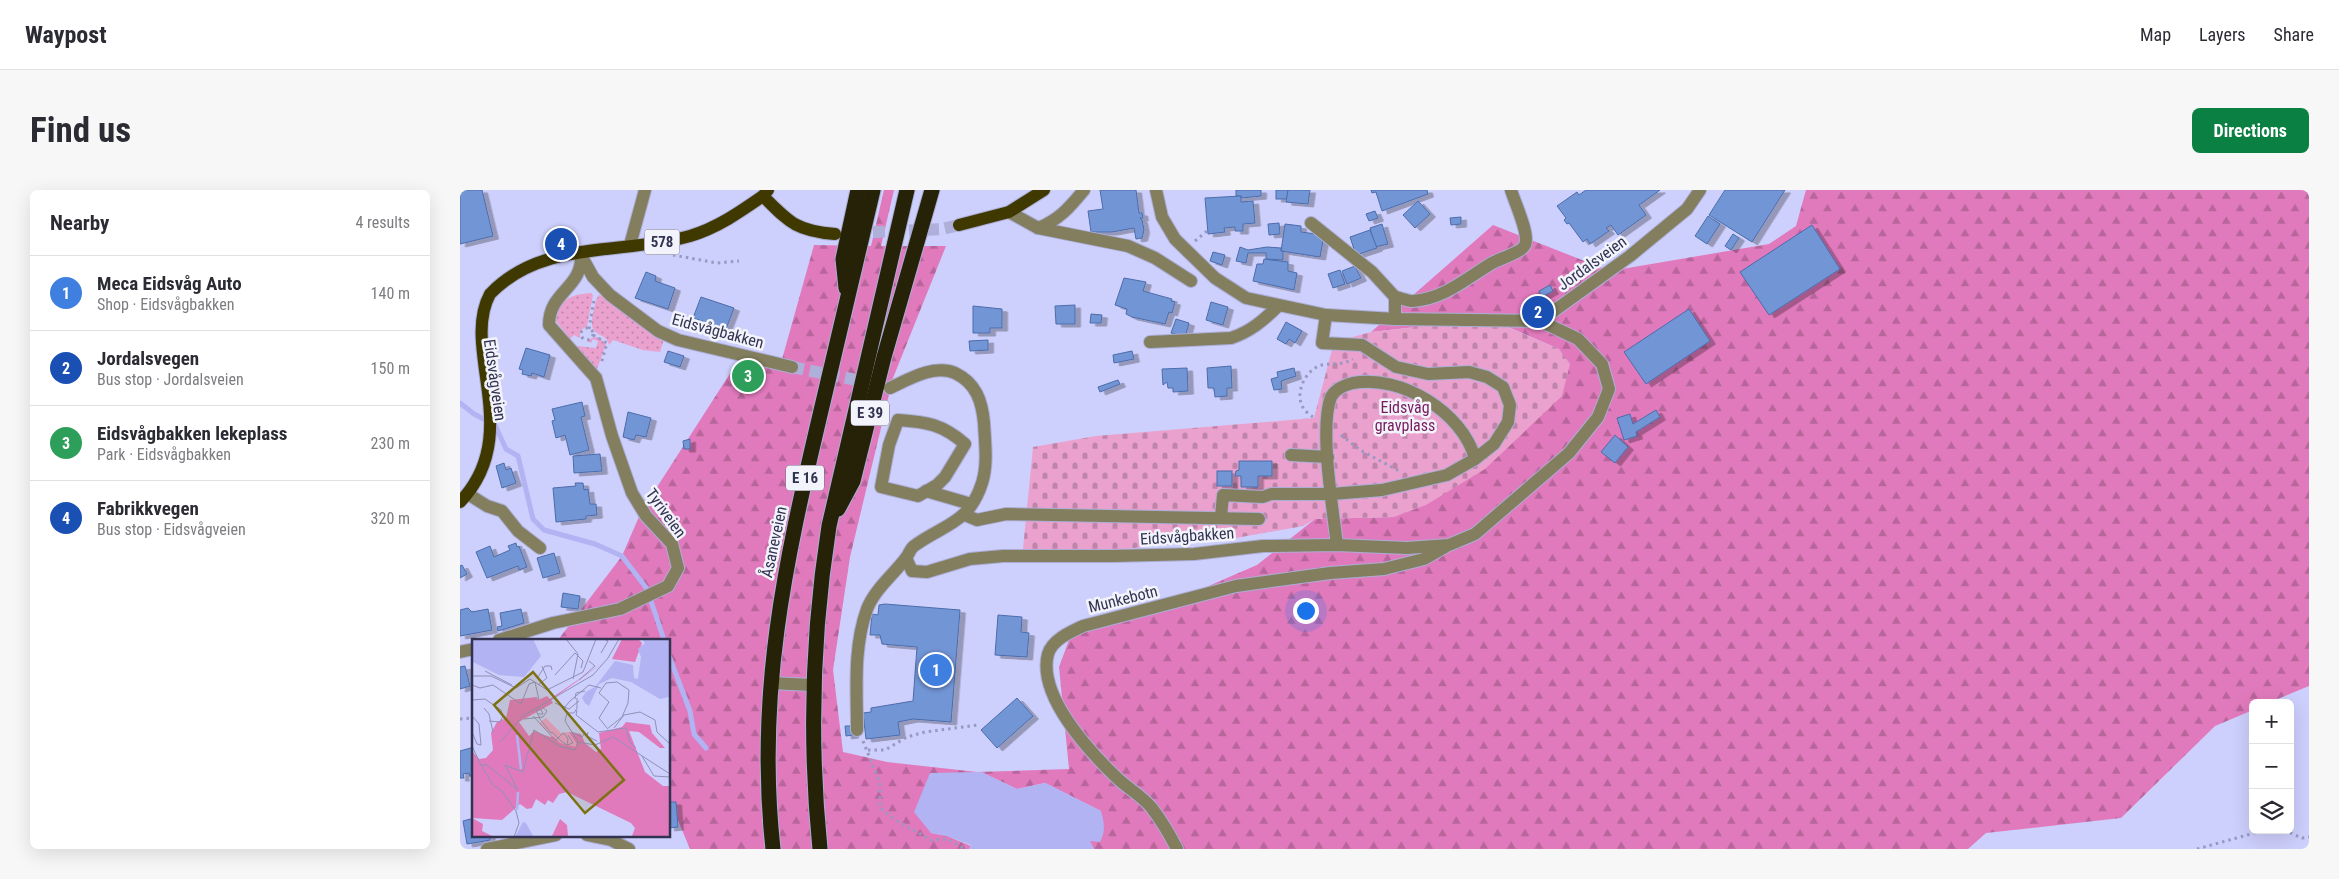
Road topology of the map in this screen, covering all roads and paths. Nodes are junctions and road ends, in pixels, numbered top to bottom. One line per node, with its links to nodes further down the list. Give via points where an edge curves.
1 (645, 190): 17 (street)
2 (858, 190): 24 (highway, via 843,259)
3 (873, 190): 24 (highway, Åsaneveien / E 16)
4 (906, 190): 46 (highway, E 16)
5 (932, 190): 46 (highway, E 39, via 884,357 853,481)
6 (1044, 190): 12 (main road)
7 (1084, 190): 15 (street, via 1068,210 1053,222)
8 (1156, 190): 25 (street, via 1162,217 1175,239 1198,262 1215,278 1246,298)
9 (1510, 190): 23 (street, via 1524,228 1526,242 1523,248 1436,295 1412,301)
10 (1697, 192): 28 (street, Jordalsveien, via 1687,209 1630,256)
11 (765, 193): 16 (main road, Eidsvågveien / 578, via 794,226 811,232); 17 (main road, Eidsvågveien / 578, via 725,221 690,236)
12 (1009, 212): 14 (main road); 15 (street)
13 (1311, 224): 23 (street, via 1372,272)
14 (959, 225)
15 (1038, 228): 21 (street, via 1128,246 1155,258)
16 (835, 234)
17 (630, 245): 18 (main road, Eidsvågveien / 578)
18 (580, 252): 22 (street, Eidsvågbakken, via 585,266); 42 (main road, Eidsvågveien / 578, via 550,258 524,269 488,295 478,312 472,330 472,350 486,445 480,471); 51 (street, Tyriveien, via 581,266 577,277 551,307 549,324 596,378 632,493 646,516 672,544 678,568 673,580 660,590 620,609 553,623)
19 (665, 254): 20 (path, via 717,263)
20 (739, 261)
21 (1190, 281)
22 (598, 283): 29 (path); 33 (street, Eidsvågbakken, via 628,310 658,331 678,340)
23 (1395, 297): 27 (street)
24 (848, 299): 52 (highway, Åsaneveien / E 16, via 788,555)
25 (1278, 306): 26 (street); 31 (street, via 1261,323 1231,338)
26 (1326, 315): 27 (street); 38 (street, via 1322,343 1362,345 1396,367 1428,374 1469,372 1487,377 1503,387 1510,405 1508,422 1494,444)
27 (1395, 319): 28 (street)
28 (1540, 320): 48 (street, Eidsvågbakken, via 1578,339 1602,364 1610,389 1598,417 1569,453 1475,534)
29 (589, 329): 30 (path); 30 (path, via 582,331 581,337 588,340)
30 (593, 335): 32 (path, via 607,343)
31 (1150, 342)
32 (603, 357)
33 (792, 367)
34 (890, 388): 43 (street, via 938,370 954,373 969,382 979,396 986,466 982,485)
35 (1326, 424): 37 (street); 38 (street, via 1332,396 1344,385 1363,381 1393,384 1421,396 1450,417 1473,451); 39 (path, via 1360,450)
36 (1291, 455): 37 (street)
37 (1328, 457): 41 (street)
38 (1475, 460): 39 (street, via 1447,475)
39 (1420, 481): 41 (street, via 1382,490)
40 (926, 491): 40 (street, via 918,496 881,487 889,445 898,420 929,422 952,433 965,444 945,477); 43 (street)
41 (1332, 494): 44 (street, via 1223,495); 47 (street)
42 (464, 498): 49 (street, Eidsvågveien, via 502,511 518,531)
43 (968, 510): 44 (street, via 977,520 1006,514); 50 (street, via 954,524 913,547)
44 (1221, 518): 45 (street)
45 (1259, 519)
46 (829, 526): 53 (highway, E 16, via 819,592)
47 (1337, 545): 48 (street, Eidsvågbakken, via 1407,548); 50 (street, Eidsvågbakken, via 1264,546 1194,554 1003,556 970,559 927,572 912,571)
48 (1449, 545): 67 (street, Munkebotn, via 1424,559 1384,569 1236,586 1082,626 1062,637 1048,654 1051,693 1089,748 1150,806)
49 (540, 548)
50 (906, 558): 55 (street, via 885,580 868,608 857,646)
51 (502, 639)
52 (770, 683): 53 (street); 64 (highway, Åsaneveien / E 16, via 768,780)
53 (813, 685): 65 (highway, E 16, via 814,786)
54 (978, 725): 56 (path, via 925,732 907,737 884,750)
55 (856, 730): 56 (path)
56 (868, 750): 66 (path, via 880,783 880,808 931,840 948,839)
57 (2250, 834): 68 (path)
58 (2293, 834): 61 (path)
59 (551, 836): 62 (street)
60 (592, 836): 63 (street, via 611,840)
61 (2309, 837)
62 (487, 849)
63 (629, 849)
64 (773, 849)
65 (820, 849)
66 (965, 849)
67 (1178, 849)
68 (2197, 849)

